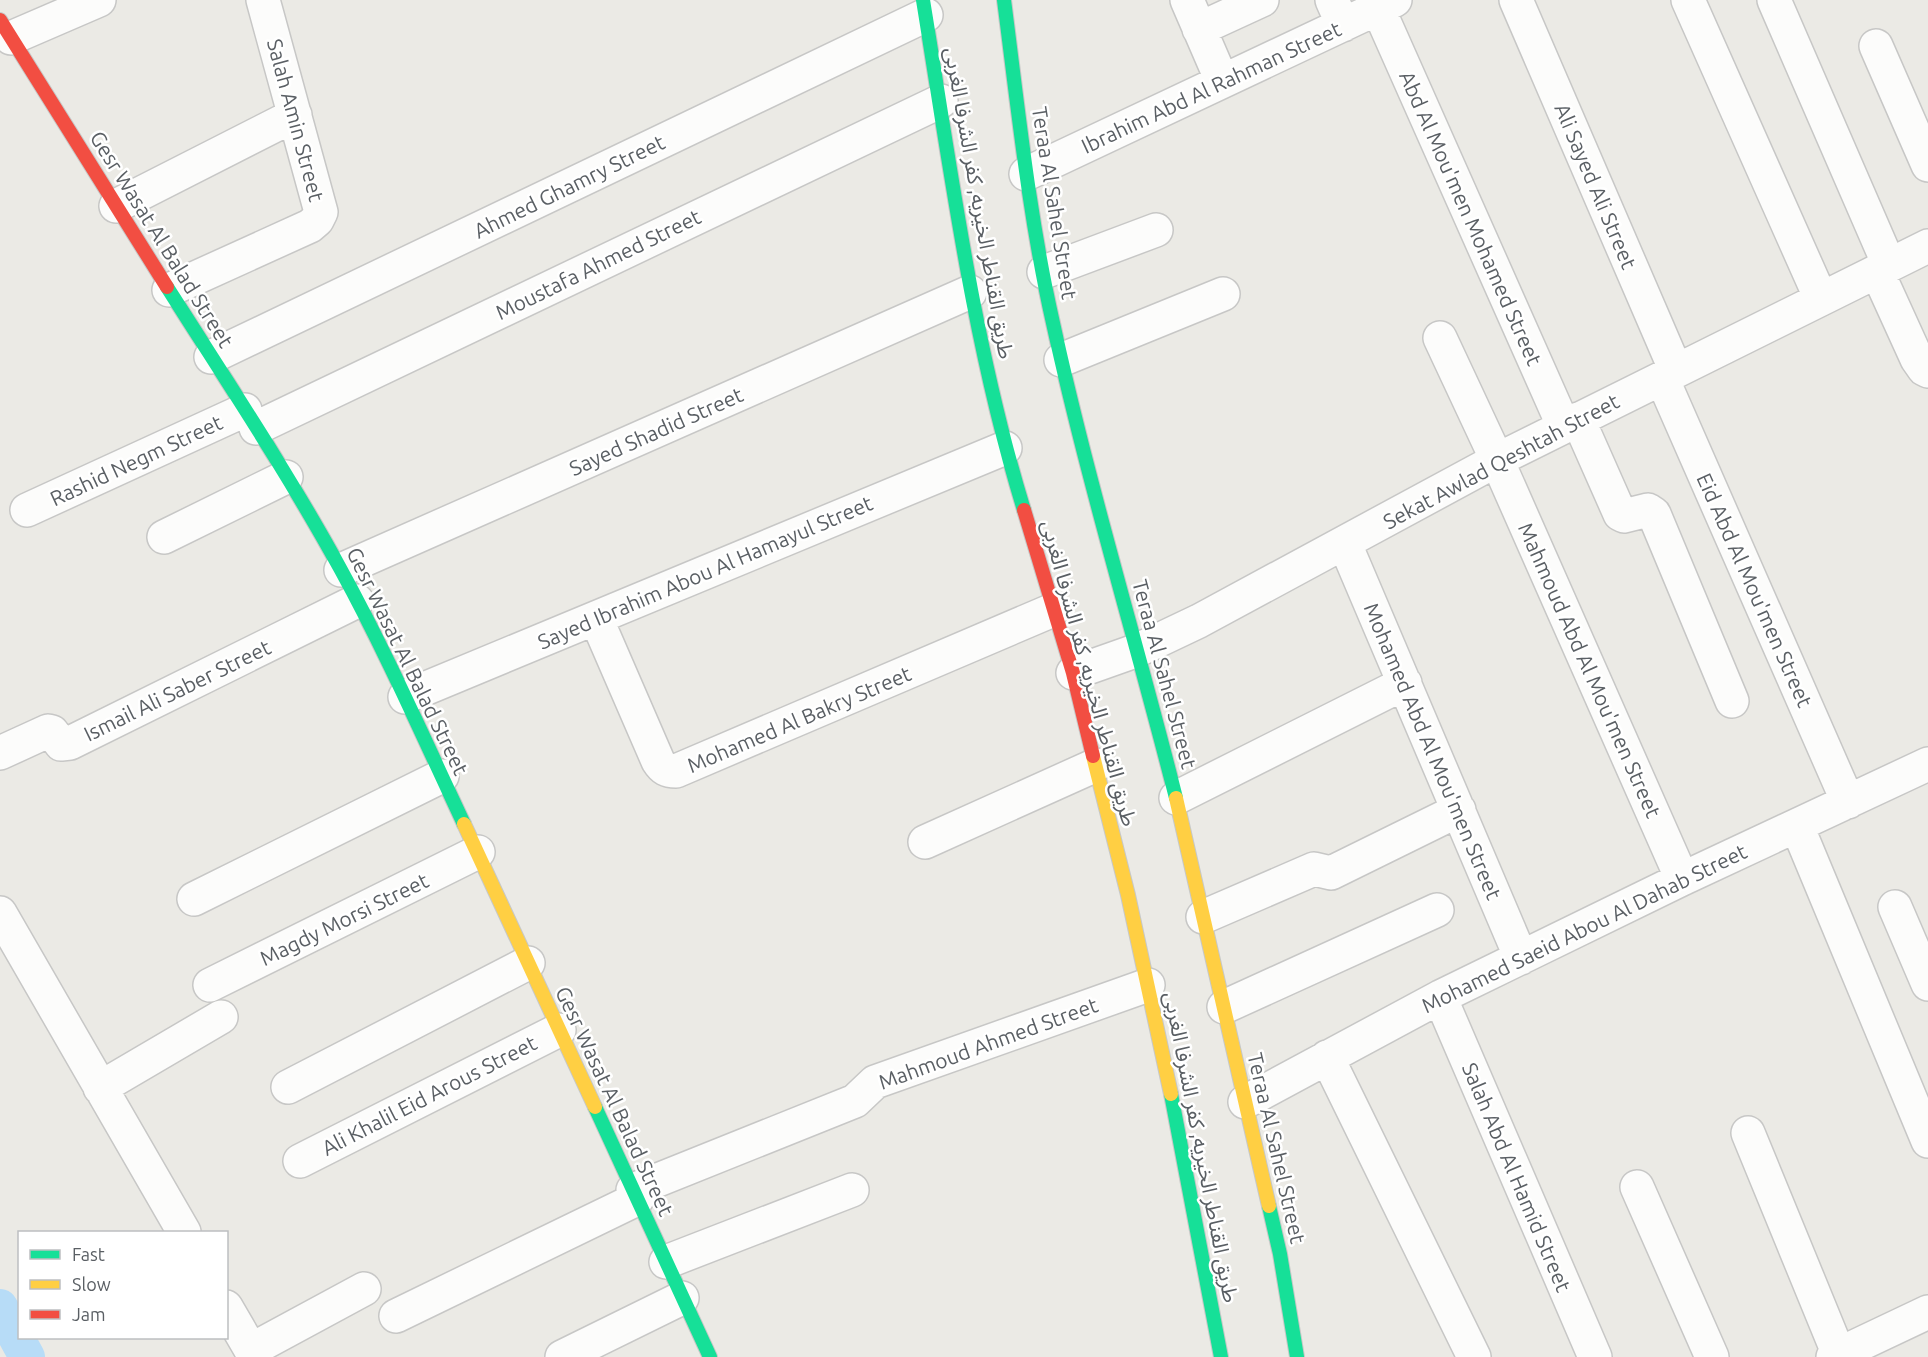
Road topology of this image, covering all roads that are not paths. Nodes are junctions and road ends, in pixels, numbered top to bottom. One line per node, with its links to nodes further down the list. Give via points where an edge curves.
1 (99, 0): 12 (street)
2 (263, 0): 16 (street, Salah Amin Street)
3 (1004, 0): 18 (street, Teraa Al Sahel Street)
4 (1262, 0): 11 (street)
5 (1516, 0): 32 (street, Ali Sayed Ali Street)
6 (1688, 0): 27 (street)
7 (1774, 0): 22 (street)
8 (1386, 4): 10 (street, Ibrahim Abd Al Rahman Street); 34 (street, Abd Al Mou'men Mohamed Street)
9 (924, 7): 15 (street, طريق القناطر الخيريه, كفر الشرفا الغربى); 29 (street, Ahmed Ghamry Street)
10 (1337, 12): 14 (street, Ibrahim Abd Al Rahman Street)
11 (1193, 14): 14 (street)
12 (6, 29): 19 (street, Gesr Wasat Al Balad Street)
13 (1876, 46): 17 (street)
14 (1222, 81): 18 (street, Ibrahim Abd Al Rahman Street)
15 (941, 101): 25 (street, طريق القناطر الخيريه, كفر الشرفا الغربى); 33 (street, Moustafa Ahmed Street)
16 (295, 115): 19 (street); 24 (street, Salah Amin Street, via 320,204 317,220)
17 (1928, 165)
18 (1026, 174): 23 (street, Teraa Al Sahel Street)
19 (116, 206): 24 (street, Gesr Wasat Al Balad Street)
20 (1156, 230): 23 (street)
21 (1928, 246): 22 (street, Sekat Awlad Qeshtah Street)
22 (1883, 268): 27 (street, Sekat Awlad Qeshtah Street); 31 (street, via 1917,359)
23 (1044, 272): 30 (street, Teraa Al Sahel Street)
24 (169, 290): 29 (street, Gesr Wasat Al Balad Street)
25 (970, 292): 35 (street, طريق القناطر الخيريه, كفر الشرفا الغربى); 41 (street, Sayed Shadid Street)
26 (1223, 294): 30 (street)
27 (1821, 298): 32 (street, Sekat Awlad Qeshtah Street)
28 (1440, 338): 36 (street, Mahmoud Abd Al Mou'men Street)
29 (211, 357): 33 (street, Gesr Wasat Al Balad Street)
30 (1061, 360): 45 (street, Teraa Al Sahel Street, via 1091,486)
31 (1928, 371)
32 (1669, 375): 34 (street, Sekat Awlad Qeshtah Street); 55 (street, Eid Abd Al Mou'men Street)
33 (250, 419): 37 (street, Gesr Wasat Al Balad Street); 38 (street, Rashid Negm Street)
34 (1571, 423): 36 (street, Sekat Awlad Qeshtah Street); 49 (street, Abd Al Mou'men Mohamed Street, via 1620,514 1628,516 1648,510 1654,514)
35 (1005, 448): 43 (street, طريق القناطر الخيريه, كفر الشرفا الغربى); 44 (street, Sayed Ibrahim Abou Al Hamayul Street)
36 (1497, 460): 40 (street, Sekat Awlad Qeshtah Street); 60 (street, Mahmoud Abd Al Mou'men Street)
37 (286, 477): 39 (street); 41 (street, Gesr Wasat Al Balad Street)
38 (27, 510)
39 (164, 537)
40 (1345, 544): 45 (street, Sekat Awlad Qeshtah Street); 47 (street, Mohamed Abd Al Mou'men Street)
41 (341, 570): 42 (street, Gesr Wasat Al Balad Street)
42 (357, 601): 48 (street, Gesr Wasat Al Balad Street); 50 (street, Ismail Ali Saber Street, via 69,743 61,744 48,731)
43 (1053, 610): 44 (street, Mohamed Al Bakry Street, via 676,771 669,771 658,761); 46 (street, طريق القناطر الخيريه, كفر الشرفا الغربى)
44 (596, 618): 48 (street, Sayed Ibrahim Abou Al Hamayul Street)
45 (1138, 650): 46 (street, Sekat Awlad Qeshtah Street); 54 (street, Teraa Al Sahel Street)
46 (1073, 673): 52 (street, طريق القناطر الخيريه, كفر الشرفا الغربى)
47 (1405, 683): 54 (street); 56 (street, Mohamed Abd Al Mou'men Street)
48 (405, 697): 53 (street, Gesr Wasat Al Balad Street)
49 (1732, 701)
50 (0, 753)
51 (1928, 764): 55 (street, Mohamed Saeid Abou Al Dahab Street)
52 (1096, 765): 58 (street); 70 (street, طريق القناطر الخيريه, كفر الشرفا الغربى)
53 (442, 776): 59 (street, Gesr Wasat Al Balad Street); 61 (street)
54 (1176, 798): 65 (street, Teraa Al Sahel Street)
55 (1848, 802): 57 (street, Mohamed Saeid Abou Al Dahab Street)
56 (1459, 810): 65 (street, via 1330,873 1314,869); 66 (street, Mohamed Abd Al Mou'men Street)
57 (1797, 826): 60 (street, Mohamed Saeid Abou Al Dahab Street); 80 (street)
58 (925, 842)
59 (478, 852): 67 (street, Gesr Wasat Al Balad Street); 69 (street, Magdy Morsi Street)
60 (1682, 879): 66 (street, Mohamed Saeid Abou Al Dahab Street)
61 (194, 899)
62 (1895, 907): 68 (street)
63 (1437, 910): 72 (street)
64 (0, 914): 77 (street)
65 (1203, 916): 72 (street, Teraa Al Sahel Street)
66 (1521, 958): 71 (street, Mohamed Saeid Abou Al Dahab Street)
67 (528, 963): 74 (street, Gesr Wasat Al Balad Street); 76 (street)
68 (1928, 984)
69 (210, 985)
70 (1148, 985): 84 (street, Mahmoud Ahmed Street, via 875,1082 860,1099); 96 (street, طريق القناطر الخيريه, كفر الشرفا الغربى)
71 (1440, 997): 75 (street, Mohamed Saeid Abou Al Dahab Street); 99 (street, Salah Abd Al Hamid Street)
72 (1224, 1007): 78 (street, Teraa Al Sahel Street)
73 (221, 1017): 77 (street)
74 (559, 1030): 81 (street, Ali Khalil Eid Arous Street); 84 (street, Gesr Wasat Al Balad Street)
75 (1327, 1057): 78 (street, Mohamed Saeid Abou Al Dahab Street); 98 (street)
76 (288, 1087)
77 (100, 1088): 85 (street)
78 (1245, 1102): 97 (street, Teraa Al Sahel Street, via 1280,1254)
79 (1748, 1133): 93 (street)
80 (1928, 1141)
81 (300, 1161)
82 (1637, 1187): 100 (street)
83 (852, 1190): 86 (street)
84 (635, 1194): 86 (street, Gesr Wasat Al Balad Street); 91 (street, Mahmoud Ahmed Street)
85 (183, 1231)
86 (666, 1262): 88 (street, Gesr Wasat Al Balad Street)
87 (364, 1289): 92 (street)
88 (682, 1298): 94 (street); 95 (street, Gesr Wasat Al Balad Street)
89 (228, 1310): 92 (street)
90 (1928, 1312): 93 (street)
91 (396, 1316)
92 (253, 1353)
93 (1836, 1356)
94 (562, 1357)
95 (710, 1357)
96 (1221, 1357)
97 (1297, 1357)
98 (1474, 1357)
99 (1595, 1357)
100 (1712, 1357)

